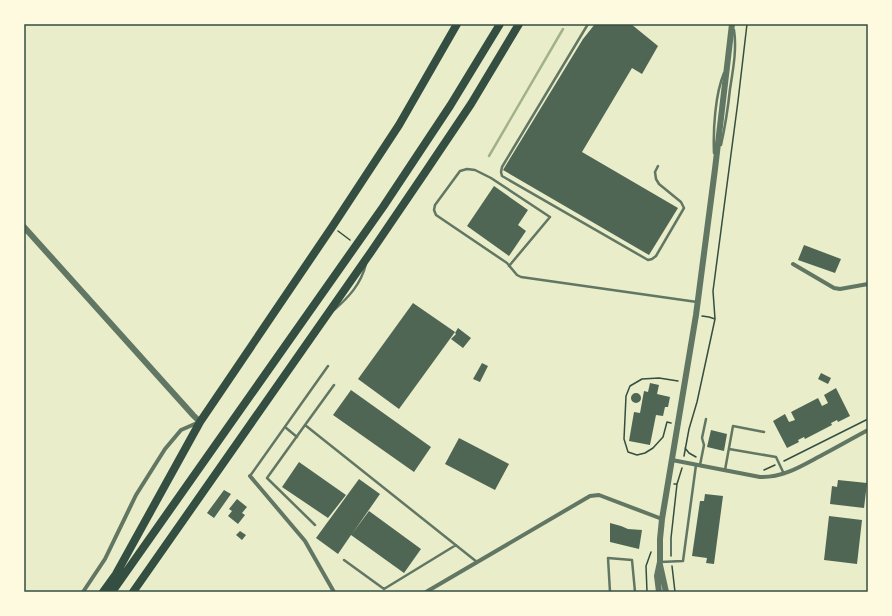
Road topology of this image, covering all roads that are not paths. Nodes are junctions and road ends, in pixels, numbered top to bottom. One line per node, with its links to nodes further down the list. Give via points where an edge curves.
1 (456, 24): 16 (highway, via 399,125)
2 (500, 24): 37 (highway, via 450,106 383,207)
3 (519, 24): 38 (highway, via 471,104 368,257)
4 (588, 24): 6 (lane, via 502,167 502,176 648,260 656,256 684,208 681,202 659,184 655,172)
5 (732, 24): 7 (street); 7 (lane, via 736,41 732,78)
6 (658, 166)
7 (715, 169): 12 (street)
8 (24, 227): 16 (street)
9 (793, 264): 11 (street, via 834,288)
10 (509, 266): 10 (lane, via 436,215 435,205 460,171 476,170 550,217); 12 (lane, via 520,277)
11 (868, 284)
12 (698, 302): 23 (street)
13 (328, 366): 18 (lane)
14 (334, 385): 17 (lane)
15 (706, 419): 24 (lane, via 702,438 704,445)
16 (200, 422): 35 (street, via 181,430 165,449 136,495 105,559); 36 (highway)
17 (305, 426): 21 (lane); 30 (lane)
18 (285, 427): 21 (lane); 27 (lane)
19 (868, 430): 26 (street)
20 (764, 432): 22 (lane, via 733,426)
21 (297, 437): 29 (lane, via 267,478)
22 (729, 449): 25 (lane); 26 (lane, via 776,457)
23 (672, 460): 24 (street); 28 (street)
24 (698, 465): 25 (street); 33 (lane, via 683,561)
25 (725, 471): 26 (street, via 770,478)
26 (784, 474)
27 (250, 476): 39 (street, via 305,541)
28 (662, 519): 32 (street, via 599,495 590,496); 33 (street)
29 (315, 525)
30 (456, 545): 31 (lane, via 384,589); 32 (lane)
31 (344, 560)
32 (477, 562): 40 (street)
33 (660, 562): 34 (street); 45 (street)
34 (657, 576): 43 (lane); 44 (street)
35 (83, 592)
36 (104, 592)
37 (112, 592)
38 (133, 592)
39 (334, 592)
40 (426, 592)
41 (610, 592): 42 (lane, via 608,558 632,560)
42 (635, 592)
43 (656, 592)
44 (659, 592)
45 (666, 592)

